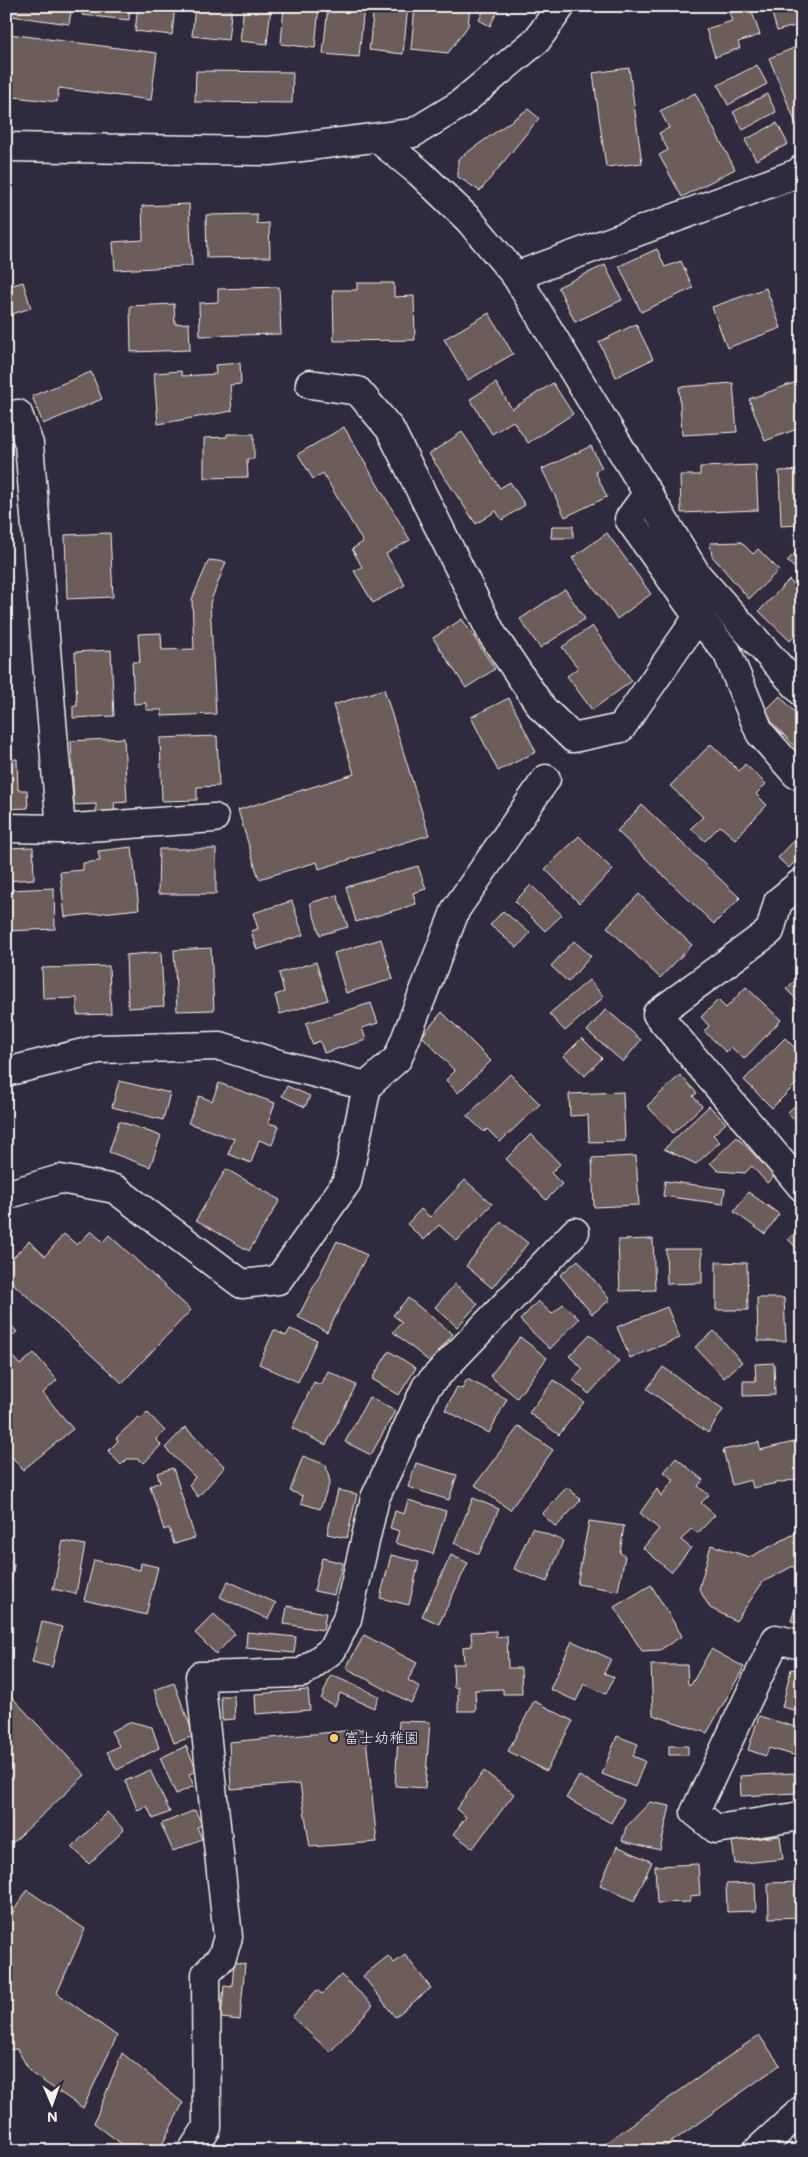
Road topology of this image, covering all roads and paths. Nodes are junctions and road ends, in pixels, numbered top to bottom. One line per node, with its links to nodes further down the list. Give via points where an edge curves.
1 (561, 6): 2 (street, via 537,40 459,105 413,133)
2 (378, 138): 3 (street, via 269,151); 5 (street, via 469,220)
3 (6, 146)
4 (802, 169): 5 (street)
5 (516, 276): 8 (street)
6 (310, 384): 9 (street, via 358,391 390,429 492,634 542,708 572,738 620,728)
7 (18, 414): 15 (street, via 29,444)
8 (648, 493): 9 (street, via 629,519); 10 (street, via 697,575)
9 (698, 617): 11 (street, via 727,652 760,733)
10 (802, 692)
11 (796, 774)
12 (546, 779): 18 (street, via 456,909 398,1058)
13 (214, 818): 15 (street)
14 (6, 828): 15 (street)
15 (61, 829)
16 (802, 882): 19 (street, via 778,902 770,931 657,1014)
17 (6, 1072): 18 (street, via 99,1049 220,1046)
18 (367, 1086): 20 (street, via 347,1182 278,1280 242,1284 115,1189 60,1179)
19 (802, 1187)
20 (6, 1195)
21 (575, 1232): 25 (street, via 426,1387 375,1498 347,1619 332,1650 302,1673 200,1676 228,1937 222,1957 206,1974 207,2128)
22 (802, 1645): 23 (street, via 776,1640 695,1812 716,1829)
23 (802, 1816)
24 (802, 2110): 26 (street)
25 (192, 2151)
26 (757, 2151)

